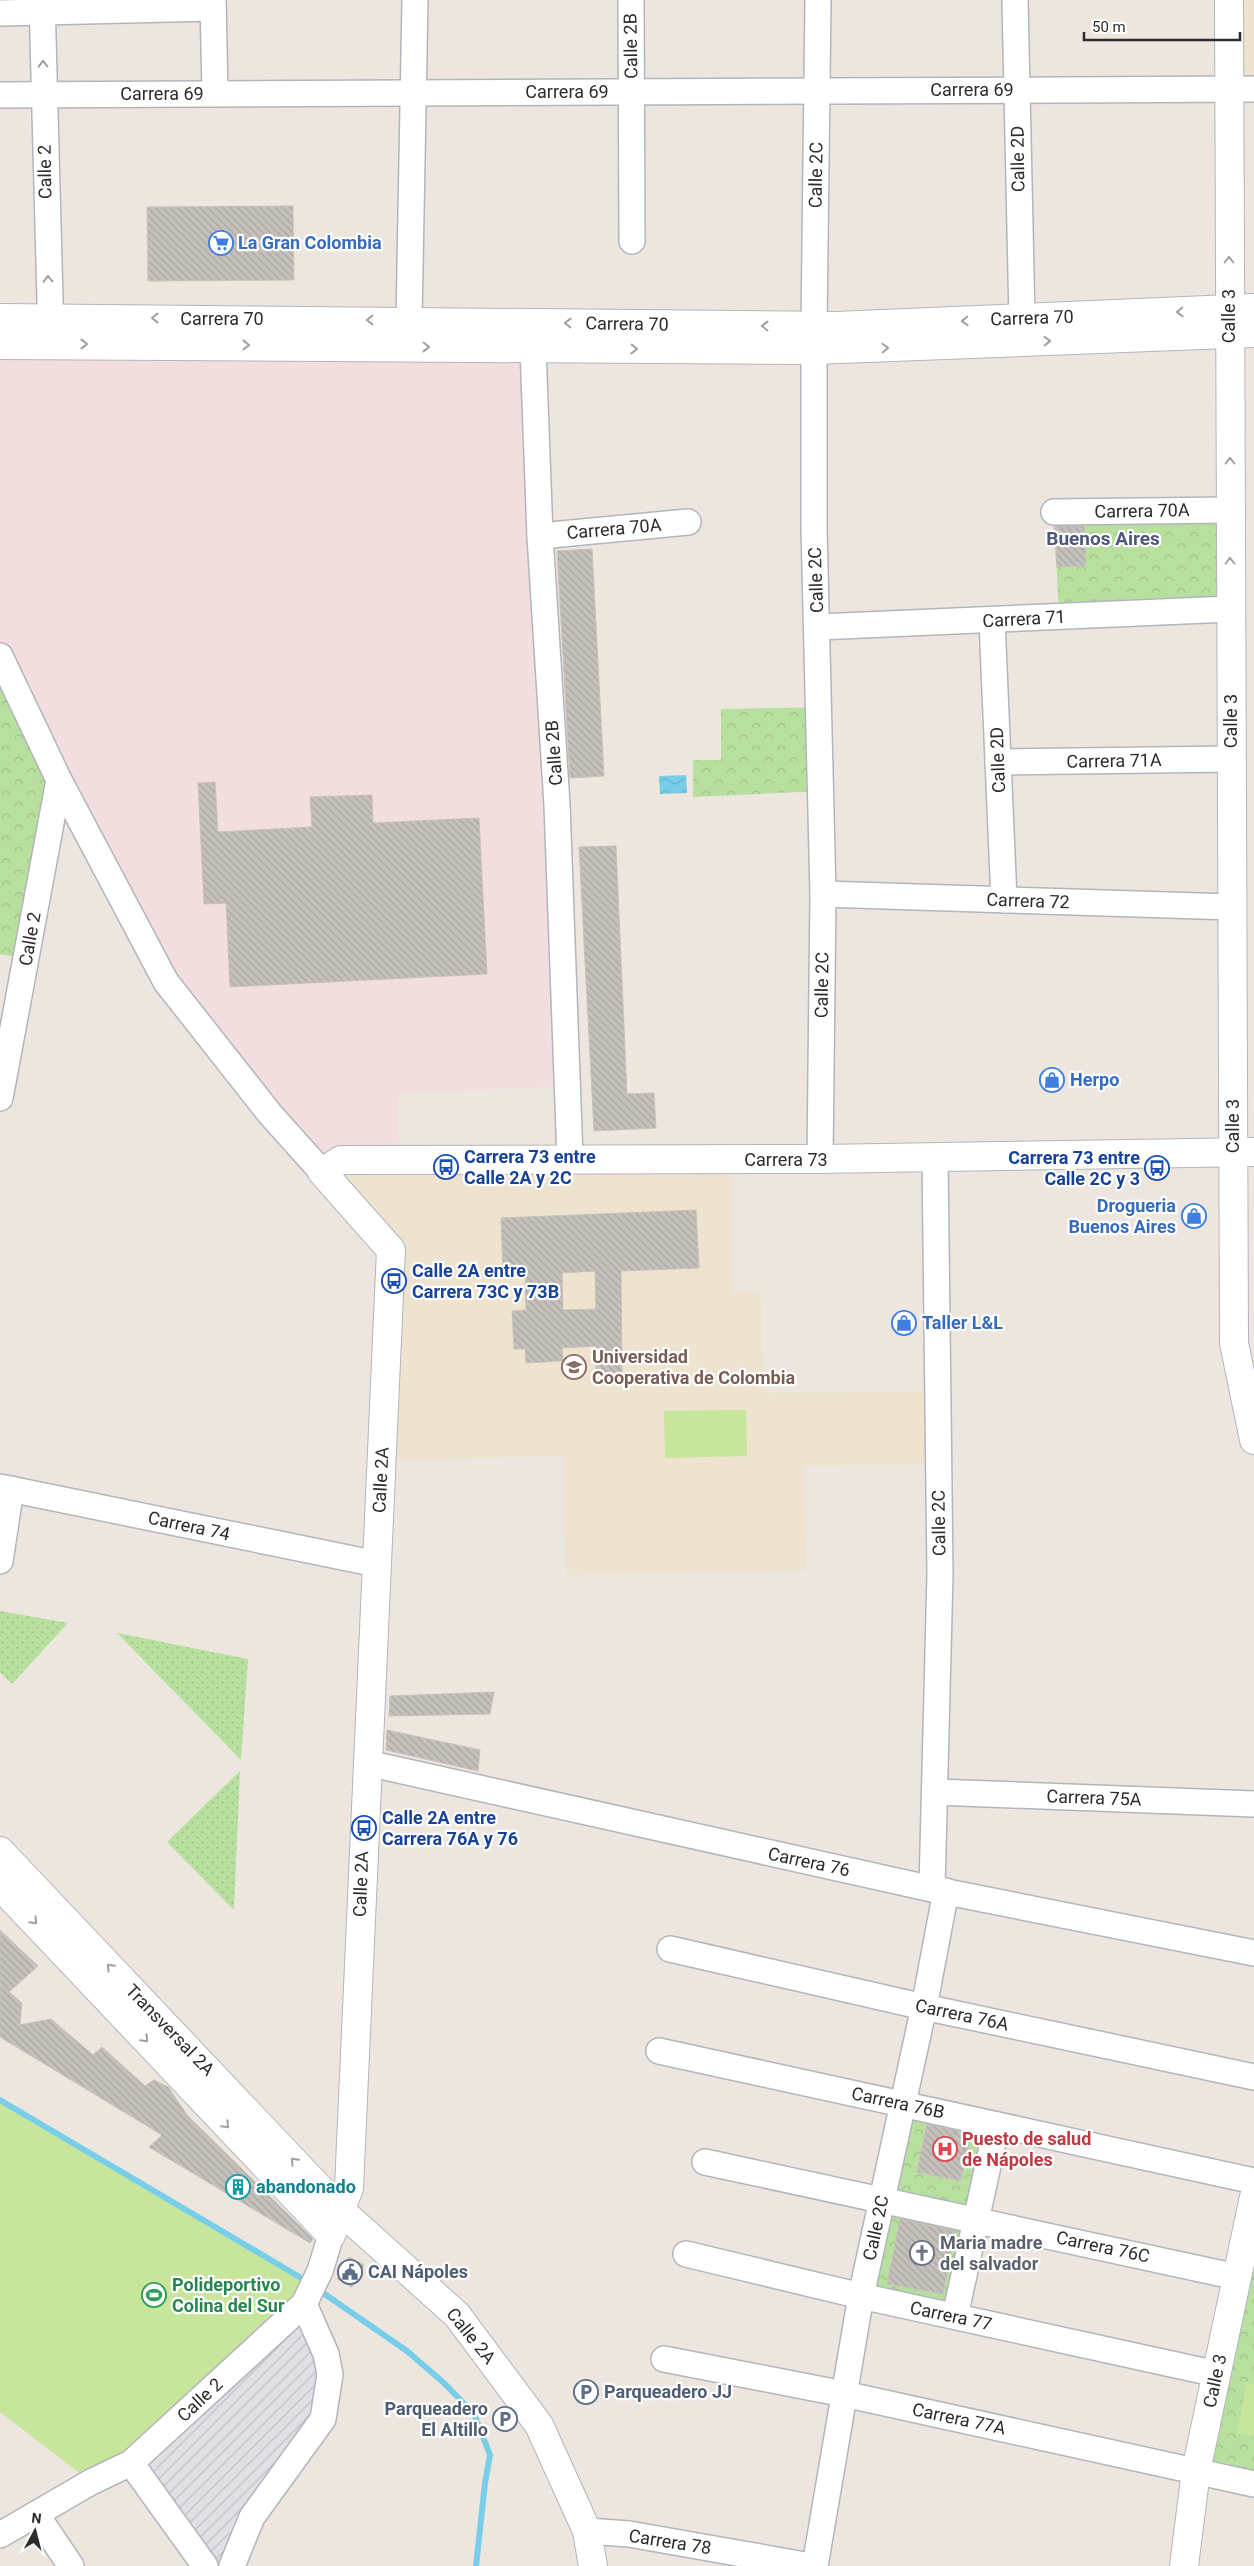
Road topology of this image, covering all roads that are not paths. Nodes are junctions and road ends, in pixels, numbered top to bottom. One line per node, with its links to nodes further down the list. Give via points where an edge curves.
1 (415, 0): 13 (street)
2 (631, 0): 12 (street, Calle 2B)
3 (818, 0): 10 (street, Calle 2C)
4 (1015, 0): 11 (street, Calle 2D)
5 (1229, 0): 9 (street, Calle 3)
6 (213, 4): 7 (street); 15 (street)
7 (42, 6): 8 (street); 14 (street, Calle 2, one-way to 7)
8 (0, 13)
9 (1241, 89): 11 (street, Carrera 69); 21 (street, Calle 3, one-way to 9)
10 (817, 90): 11 (street, Carrera 69); 12 (street, Carrera 69); 23 (street, Calle 2C)
11 (1017, 90): 19 (street, Calle 2D)
12 (632, 91): 13 (street, Carrera 69); 17 (street, Calle 2B)
13 (414, 92): 15 (street, Carrera 69); 20 (street)
14 (44, 94): 15 (street, Carrera 69); 16 (street, Carrera 69); 22 (street, Calle 2, one-way to 14)
15 (215, 94)
16 (0, 95)
17 (632, 240)
18 (0, 318): 22 (street, Carrera 70)
19 (1022, 319): 21 (street, Carrera 70, one-way to 19); 23 (street, Carrera 70, one-way to 23)
20 (409, 320): 22 (street, Carrera 70, one-way to 22); 23 (street, Carrera 70, one-way to 20)
21 (1241, 321): 23 (street, Carrera 70, one-way to 21); 26 (street, Calle 3, one-way to 21)
22 (50, 331): 24 (street, Carrera 70); 25 (street, Carrera 70, one-way to 25)
23 (814, 338): 25 (street, Carrera 70, one-way to 23); 32 (street, Calle 2C, via 814,528)
24 (0, 345)
25 (533, 348): 29 (street, Calle 2B)
26 (1230, 510): 27 (street, Carrera 70A); 30 (street, Calle 3, one-way to 26)
27 (1054, 512)
28 (688, 522): 29 (street, Carrera 70A)
29 (540, 536): 42 (street, Calle 2B, via 557,805)
30 (1230, 609): 31 (street, Carrera 71); 34 (street, Calle 3)
31 (992, 621): 32 (street, Carrera 71); 35 (street, Calle 2D)
32 (818, 627): 37 (street, Calle 2C)
33 (0, 656): 36 (street)
34 (1231, 759): 35 (street, Carrera 71A); 39 (street, Calle 3)
35 (998, 762): 38 (street, Calle 2D)
36 (59, 780): 40 (street, Calle 2); 45 (street, via 166,982 270,1114)
37 (823, 894): 38 (street, Carrera 72); 44 (street, Calle 2C)
38 (1004, 900): 39 (street, Carrera 72)
39 (1232, 908): 41 (street, Calle 3)
40 (0, 1098)
41 (1244, 1152): 43 (street, Carrera 73); 46 (street, Calle 3, via 1234,1343)
42 (570, 1158): 44 (street, Carrera 73); 45 (street, Carrera 73, via 341,1160)
43 (935, 1158): 44 (street, Carrera 73); 51 (street, Calle 2C, via 940,1574)
44 (820, 1160)
45 (322, 1172): 49 (street, Calle 2A, via 391,1250)
46 (1254, 1440)
47 (5, 1488): 48 (street); 49 (street, Carrera 74)
48 (0, 1561)
49 (377, 1564): 50 (street, Calle 2A)
50 (367, 1763): 55 (street, Carrera 76); 67 (street, Calle 2A, via 348,2188)
51 (935, 1792): 52 (street, Carrera 75A); 55 (street, Calle 2C)
52 (1254, 1804)
53 (0, 1851): 67 (street, Transversal 2A, one-way to 53)
54 (0, 1886): 69 (street, Transversal 2A, one-way to 69)
55 (939, 1890): 57 (street, Carrera 76); 58 (street, Calle 2C)
56 (670, 1949): 58 (street, Carrera 76A)
57 (1254, 1953)
58 (924, 2007): 60 (street, Carrera 76A); 61 (street, Calle 2C)
59 (659, 2051): 61 (street, Carrera 76B)
60 (1254, 2077)
61 (903, 2104): 62 (street, Carrera 76B); 66 (street, Calle 2C)
62 (997, 2125): 64 (street, Carrera 76B); 68 (street)
63 (704, 2162): 66 (street, Carrera 76C)
64 (1254, 2181)
65 (1254, 2197): 71 (street, Calle 3)
66 (882, 2200): 68 (street, Carrera 76C); 72 (street, Calle 2C)
67 (340, 2210): 69 (street, Calle 2); 82 (street, Calle 2A, via 457,2315 539,2425)
68 (976, 2220): 71 (street, Carrera 76C); 74 (street)
69 (331, 2235): 73 (street, Calle 2, via 320,2271)
70 (686, 2254): 72 (street, Carrera 77)
71 (1237, 2276): 76 (street, Calle 3)
72 (861, 2296): 74 (street, Carrera 77); 77 (street, Calle 2C)
73 (304, 2304): 78 (street, Calle 2); 86 (street, via 326,2354 330,2374 323,2420 252,2517)
74 (955, 2316): 76 (street, Carrera 77)
75 (664, 2359): 77 (street, Carrera 77A)
76 (1217, 2374): 79 (street, Calle 3)
77 (844, 2394): 79 (street, Carrera 77A); 88 (street, Calle 2C)
78 (130, 2463): 81 (street, Calle 2); 85 (street)
79 (1196, 2471): 80 (street, Carrera 77A); 89 (street, Calle 3)
80 (1254, 2484)
81 (36, 2514): 83 (street, Calle 2); 84 (street)
82 (587, 2531): 87 (street); 88 (street, Carrera 78, via 629,2534)
83 (0, 2535)
84 (71, 2566)
85 (205, 2566)
86 (232, 2566)
87 (593, 2566)
88 (813, 2566)
89 (1184, 2566)

